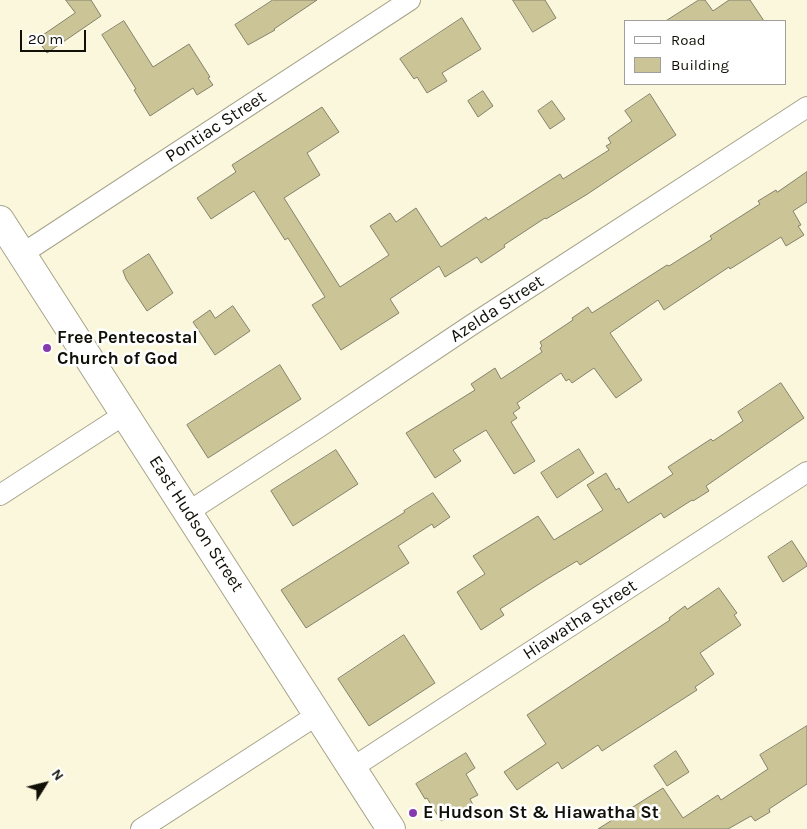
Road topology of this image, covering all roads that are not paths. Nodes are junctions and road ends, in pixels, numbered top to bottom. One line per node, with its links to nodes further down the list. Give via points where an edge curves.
1 (410, 0): 4 (street, Pontiac Street)
2 (807, 107): 8 (street, Azelda Street)
3 (0, 220): 4 (main road, East Hudson Street)
4 (22, 254): 5 (main road, East Hudson Street)
5 (125, 414): 7 (street); 8 (main road, East Hudson Street)
6 (807, 472): 10 (street, Hiawatha Street)
7 (0, 495)
8 (188, 512): 9 (main road, East Hudson Street)
9 (317, 714): 10 (main road, East Hudson Street); 11 (street)
10 (352, 768): 12 (main road, East Hudson Street)
11 (141, 829)
12 (391, 829)

